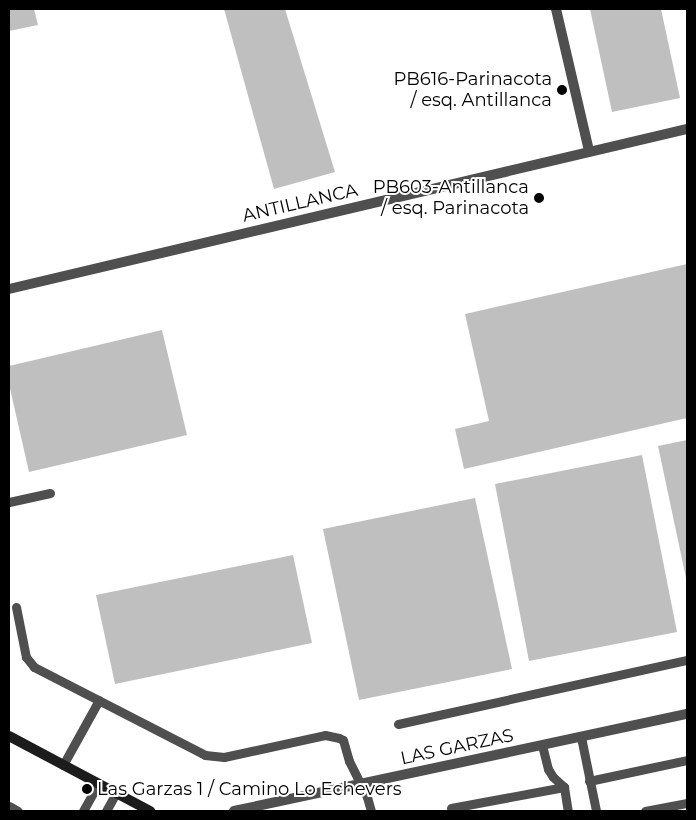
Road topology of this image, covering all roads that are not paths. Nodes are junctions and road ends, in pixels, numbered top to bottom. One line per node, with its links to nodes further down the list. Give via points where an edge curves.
1 (556, 9): 3 (street)
2 (687, 129): 3 (street, ANTILLANCA)
3 (590, 151): 4 (street, ANTILLANCA)
4 (9, 289)
5 (50, 493): 6 (lane)
6 (9, 502)
7 (16, 607): 9 (lane, via 23,648 29,662)
8 (687, 660): 11 (lane)
9 (99, 700): 16 (lane); 19 (lane, via 205,755 216,757 325,735 339,738 343,740 348,761)
10 (687, 714): 13 (street, LAS GARZAS)
11 (398, 724)
12 (9, 736): 16 (main road)
13 (581, 737): 14 (street, LAS GARZAS); 17 (lane)
14 (542, 745): 19 (street, LAS GARZAS); 20 (lane, via 548,769)
15 (687, 760): 17 (lane)
16 (63, 765): 18 (main road)
17 (589, 781): 32 (lane)
18 (98, 784): 21 (main road); 26 (lane)
19 (361, 784): 29 (street, LAS GARZAS); 30 (lane)
20 (564, 787): 24 (lane); 31 (lane)
21 (116, 793): 27 (lane); 28 (main road)
22 (687, 802): 33 (lane)
23 (9, 806): 25 (lane)
24 (451, 808)
25 (18, 811)
26 (83, 811)
27 (106, 811)
28 (150, 811)
29 (234, 811)
30 (371, 811)
31 (568, 811)
32 (596, 811)
33 (645, 811)

